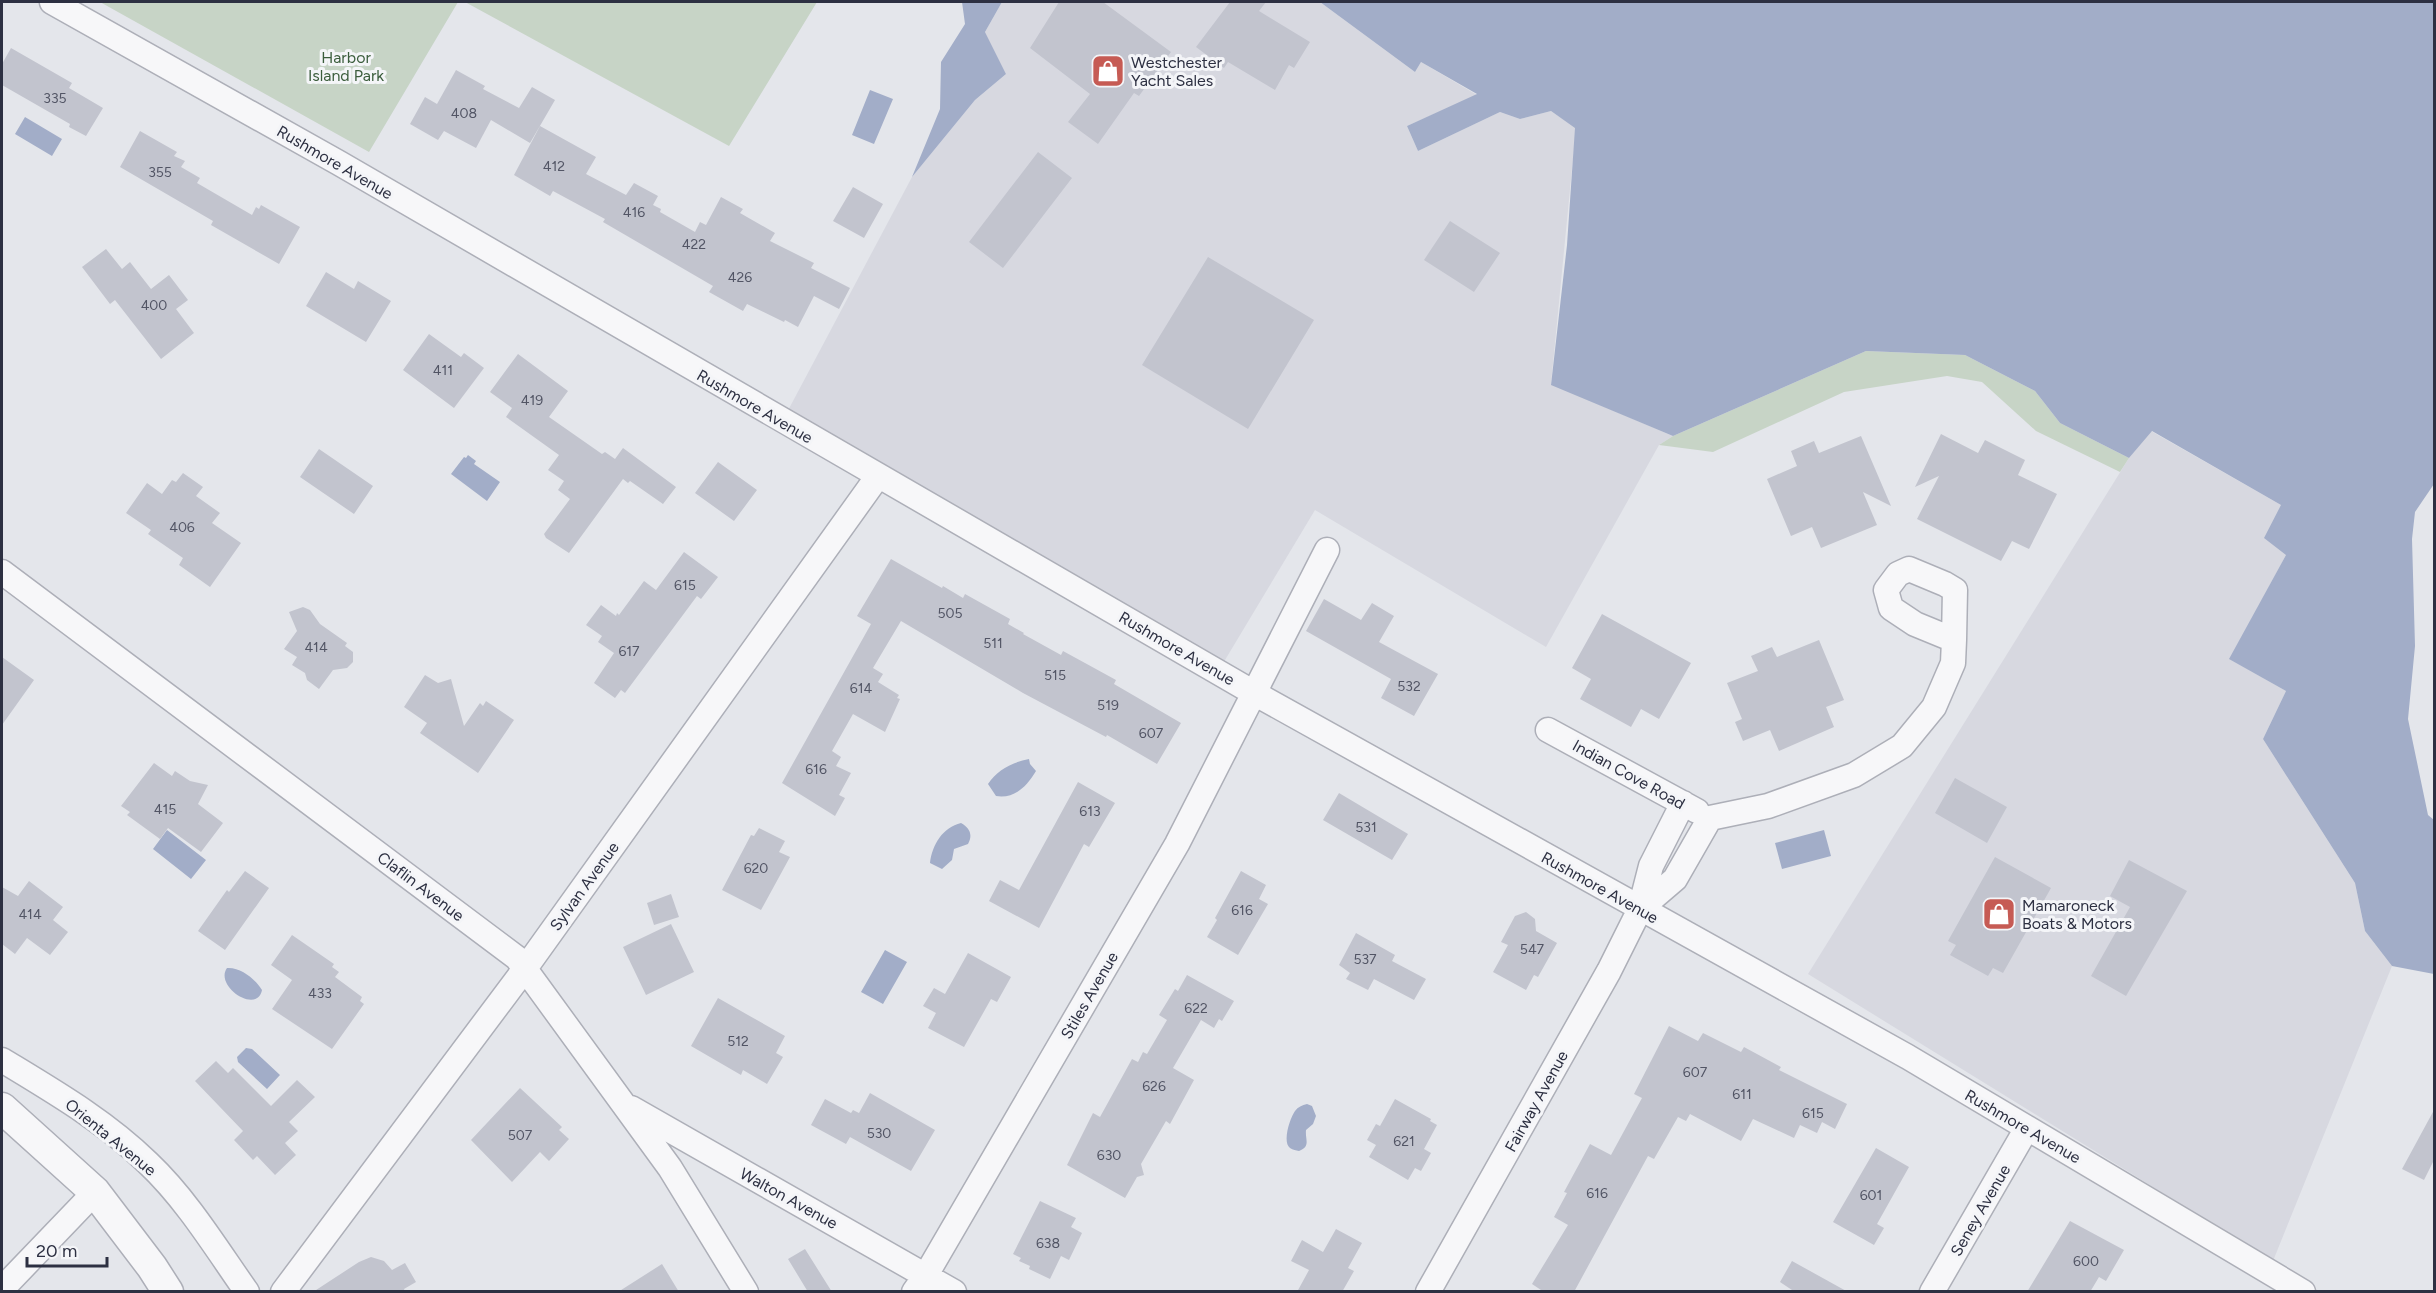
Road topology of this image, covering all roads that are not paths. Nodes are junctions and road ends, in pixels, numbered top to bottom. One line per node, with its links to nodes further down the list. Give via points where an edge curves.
1 (52, 2): 2 (street, Rushmore Avenue, via 339,163)
2 (878, 476): 6 (street, Rushmore Avenue); 11 (street, Sylvan Avenue)
3 (1327, 550): 6 (street, Stiles Avenue)
4 (2, 572): 11 (street, Claflin Avenue, via 517,958)
5 (1954, 640): 9 (street, via 1953,663 1934,707 1902,746 1854,775 1768,806)
6 (1254, 693): 10 (street, Rushmore Avenue); 17 (street, Stiles Avenue, via 1177,844)
7 (1548, 730): 8 (street, Indian Cove Road)
8 (1683, 803): 9 (street, Indian Cove Road); 10 (street, via 1651,866)
9 (1710, 818): 10 (street, via 1675,879)
10 (1640, 909): 15 (street, Rushmore Avenue, via 1908,1057); 24 (street, Fairway Avenue)
11 (524, 970): 13 (street, Claflin Avenue); 21 (street, Sylvan Avenue)
12 (2, 1060): 20 (street, Orienta Avenue, via 83,1109 149,1164 193,1214)
13 (624, 1104): 17 (street, Walton Avenue); 22 (street, Claflin Avenue, via 670,1168)
14 (2, 1108): 16 (street)
15 (2027, 1128): 25 (street, Seney Avenue); 26 (street, Rushmore Avenue)
16 (94, 1192): 18 (street); 19 (street)
17 (920, 1283): 23 (street, Walton Avenue)
18 (2, 1289)
19 (168, 1292)
20 (247, 1292)
21 (283, 1292)
22 (746, 1292)
23 (954, 1292)
24 (1428, 1292)
25 (1932, 1292)
26 (2303, 1292)

